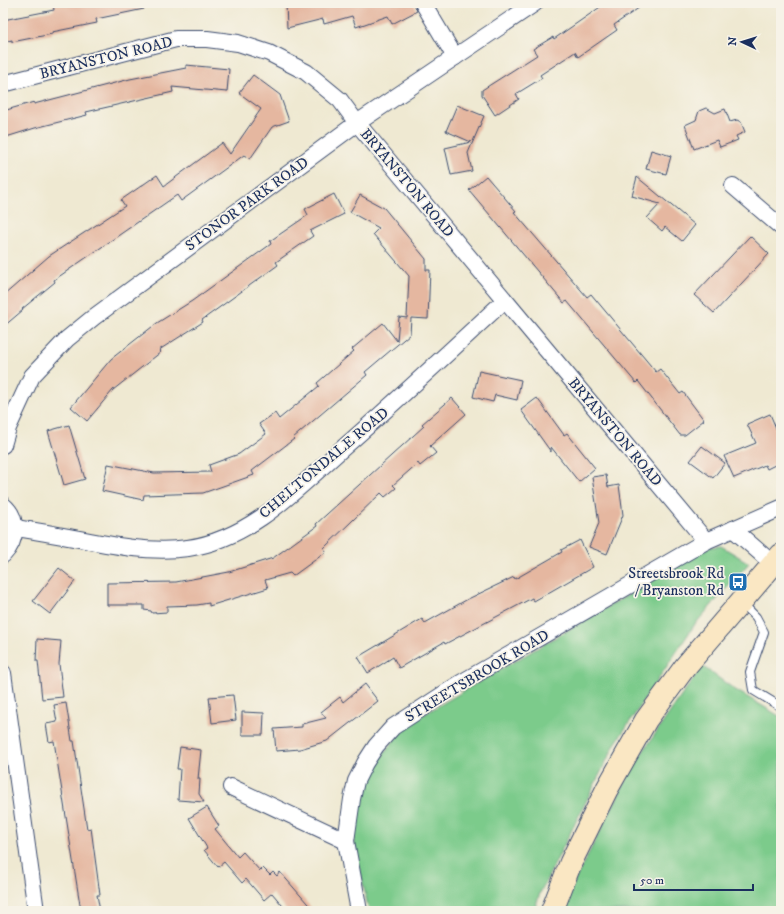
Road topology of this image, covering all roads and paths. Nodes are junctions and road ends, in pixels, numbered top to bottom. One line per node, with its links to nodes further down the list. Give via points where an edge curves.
1 (423, 3): 3 (street)
2 (535, 3): 3 (street, STONOR PARK ROAD)
3 (455, 57): 5 (street, STONOR PARK ROAD)
4 (3, 84): 5 (street, BRYANSTON ROAD, via 176,39 238,42 270,53 306,72 340,100)
5 (357, 123): 8 (street, BRYANSTON ROAD); 9 (street, STONOR PARK ROAD, via 94,316 67,339 32,376)
6 (733, 186): 7 (street)
7 (781, 227)
8 (504, 301): 12 (street, CHELTONDALE ROAD, via 383,413 271,510 232,534 212,543 189,548 158,549 130,547); 14 (street, BRYANSTON ROAD)
9 (3, 445)
10 (3, 505): 12 (street, via 10,513)
11 (781, 508): 13 (street, STREETSBROOK ROAD)
12 (14, 528): 15 (street, via 13,539)
13 (733, 529): 14 (street, STREETSBROOK ROAD); 16 (street)
14 (706, 541): 21 (street, STREETSBROOK ROAD, via 459,684 393,727 376,746 356,780)
15 (3, 555)
16 (777, 559): 17 (main road)
17 (740, 602): 19 (lane, via 756,617 764,632 750,672 753,690); 24 (main road, via 685,667 646,720 570,862)
18 (3, 673): 22 (street)
19 (781, 707)
20 (231, 787): 21 (street)
21 (346, 841): 23 (street, STREETSBROOK ROAD)
22 (36, 911)
23 (359, 911)
24 (552, 911)

